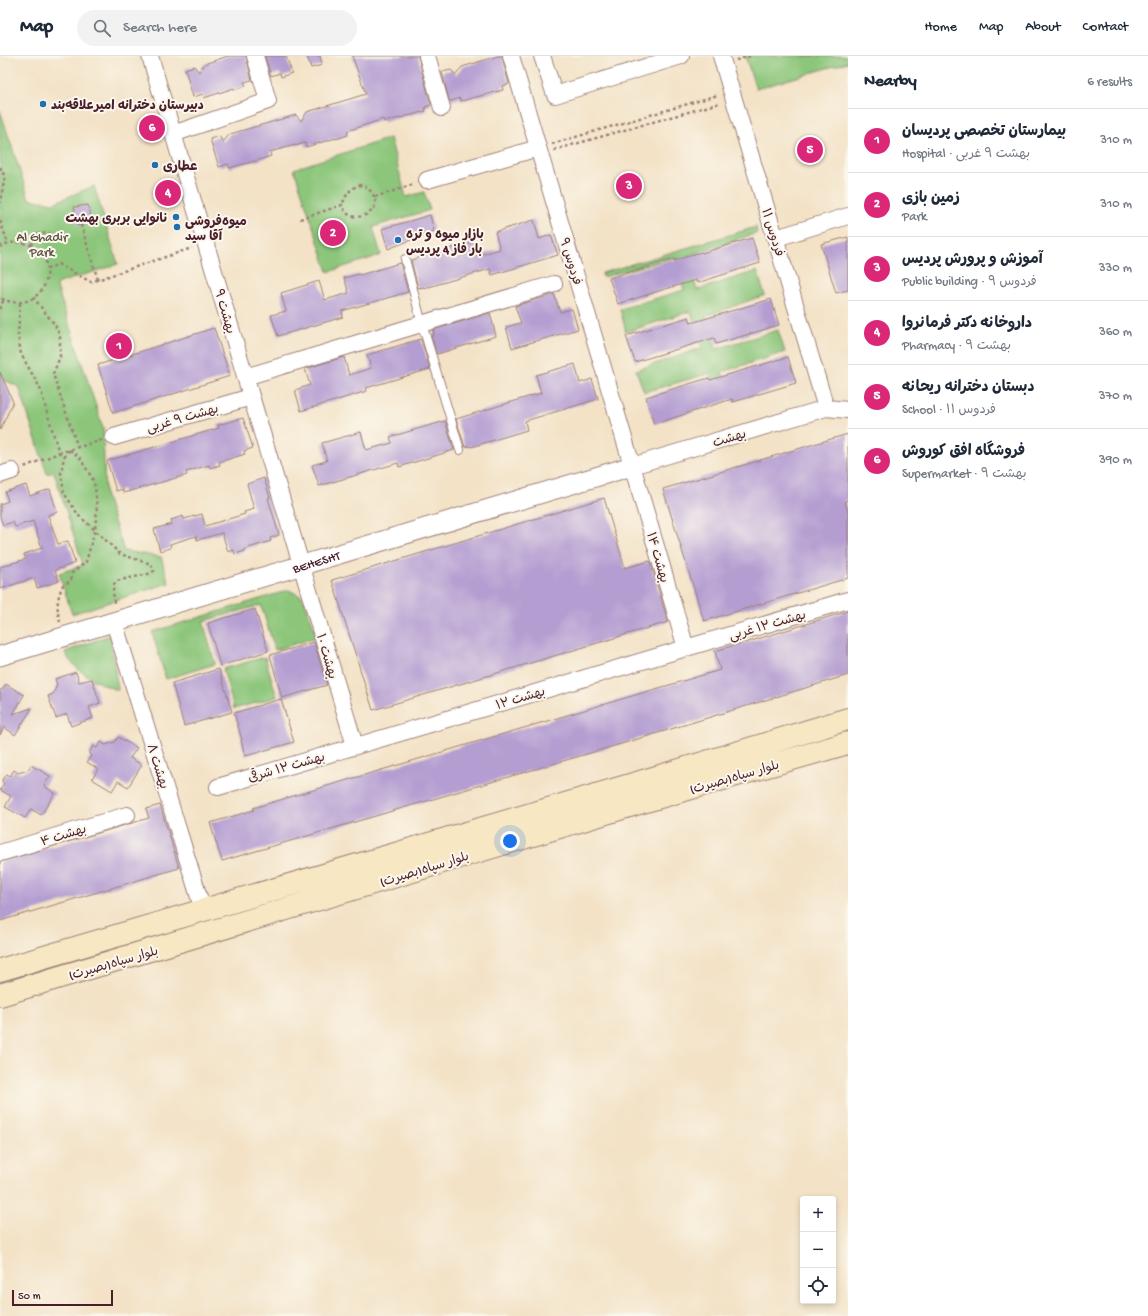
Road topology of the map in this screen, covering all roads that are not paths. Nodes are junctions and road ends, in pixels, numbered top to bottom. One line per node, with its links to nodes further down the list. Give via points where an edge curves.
1 (150, 56): 9 (street, بهشت ۹)
2 (254, 56): 9 (street, via 268,101)
3 (427, 56): 8 (street)
4 (511, 56): 10 (street, فردوس ۹)
5 (542, 56): 6 (street, via 555,95)
6 (681, 56)
7 (721, 56): 13 (street, فردوس ۱۱)
8 (442, 108)
9 (173, 134): 17 (street, بهشت ۹)
10 (539, 151): 11 (street); 23 (street, فردوس ۹)
11 (427, 180)
12 (848, 216): 13 (street)
13 (776, 238): 19 (street, فردوس ۱۱)
14 (405, 259): 16 (lane)
15 (554, 284): 16 (street)
16 (422, 324): 17 (street); 22 (lane)
17 (245, 377): 18 (street, بهشت ۹)
18 (251, 396): 21 (street, بهشت ۹ غربی); 24 (street, بهشت ۹)
19 (826, 408): 20 (street); 23 (street, بهشت)
20 (848, 410)
21 (114, 437)
22 (460, 450)
23 (632, 466): 24 (street, BEHESHT); 27 (street, بهشت ۱۴)
24 (301, 566): 26 (street, BEHESHT); 31 (street, بهشت ۱۰)
25 (848, 600): 27 (street, بهشت ۱۲ غربی)
26 (114, 622): 28 (street, BEHESHT); 36 (street, بهشت ۸)
27 (686, 648): 31 (street, بهشت ۱۲)
28 (0, 656)
29 (848, 719): 33 (main road, بلوار سپاه(بصیرت))
30 (848, 743): 33 (main road, بلوار سپاه(بصیرت))
31 (355, 746): 32 (street, بهشت ۱۲ شرقی)
32 (218, 787)
33 (643, 792): 36 (main road, بلوار سپاه(بصیرت)); 37 (main road, بلوار سپاه(بصیرت))
34 (127, 815): 35 (street, بهشت ۴)
35 (0, 853)
36 (203, 910): 37 (main road); 38 (main road, بلوار سپاه(بصیرت))
37 (209, 933): 39 (main road, بلوار سپاه(بصیرت))
38 (0, 970)
39 (0, 995)

